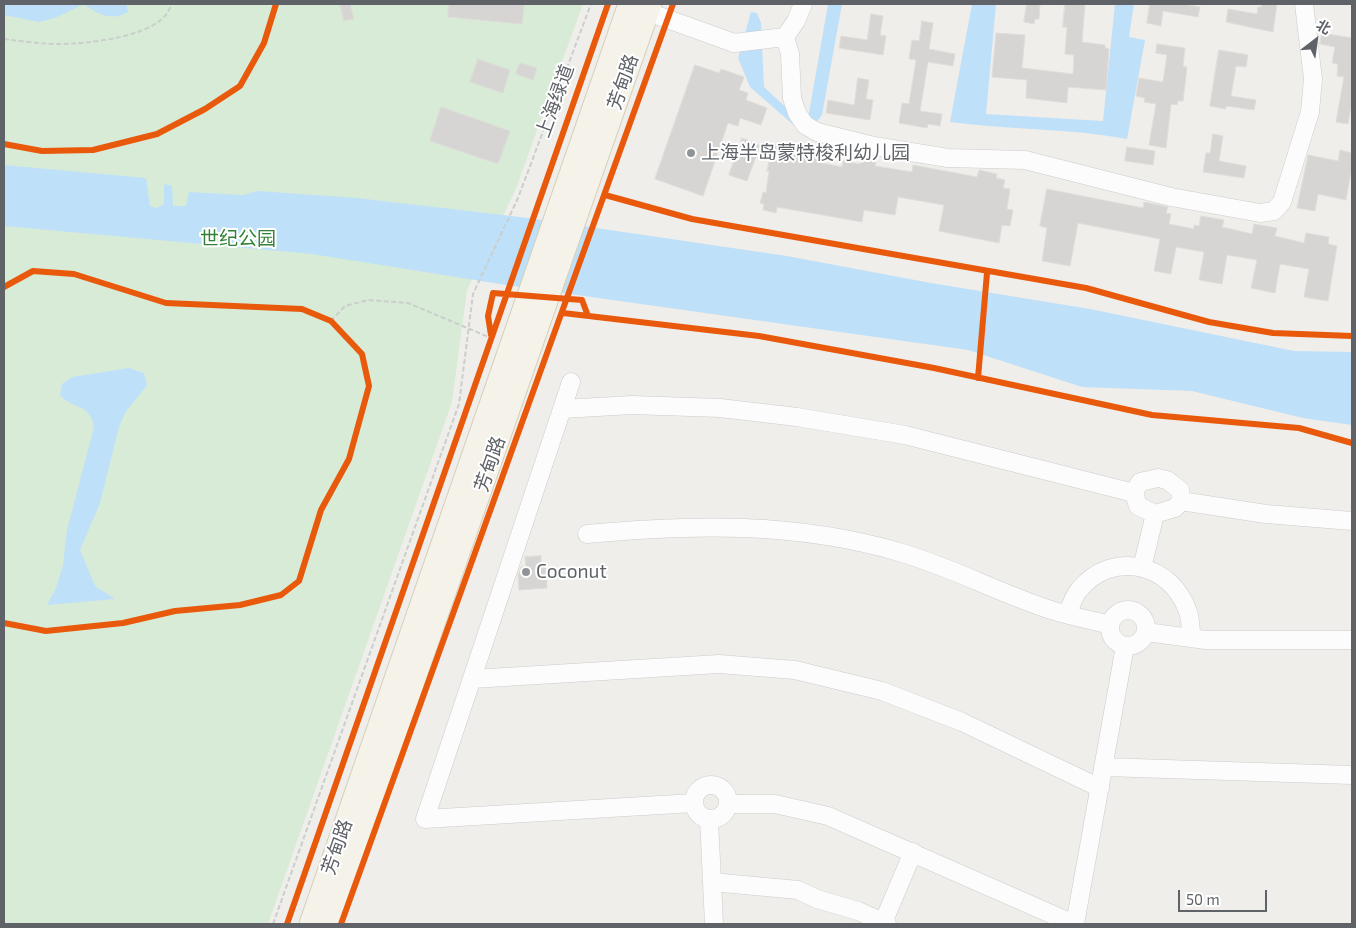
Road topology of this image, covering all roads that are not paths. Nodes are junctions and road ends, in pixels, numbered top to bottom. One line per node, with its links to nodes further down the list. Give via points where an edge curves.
1 (803, 4): 4 (street, via 796,21)
2 (1304, 4): 4 (street, via 1313,79 1310,112 1282,202 1274,211 1260,213 1171,198 1025,160 948,158 874,146 817,132 805,125 798,113 792,98 790,54)
3 (642, 6): 4 (street, via 734,42); 5 (main road, 芳甸路)
4 (777, 38)
5 (534, 309): 30 (main road, 芳甸路); 31 (main road, 芳甸路)
6 (571, 382): 7 (street)
7 (562, 409): 8 (street, via 632,405 720,408 797,417 905,435); 20 (street)
8 (1134, 493): 9 (street, via 1140,482 1158,478 1167,480 1180,490); 10 (street, via 1138,506)
9 (1181, 501): 10 (street, via 1175,508); 11 (street, via 1266,514)
10 (1155, 514): 13 (street)
11 (1352, 521)
12 (587, 534): 14 (street, via 696,527 770,528 834,537 899,552)
13 (1142, 568): 14 (street, via 1126,564 1097,573 1078,591); 17 (street, via 1162,577 1179,594 1188,612)
14 (1067, 614): 15 (street)
15 (1110, 625): 16 (street, via 1114,615 1122,610 1132,610 1142,616); 19 (street, via 1114,640)
16 (1146, 632): 17 (street); 19 (street, via 1138,644)
17 (1191, 638): 18 (street)
18 (1352, 640)
19 (1125, 646): 21 (street)
20 (472, 679): 23 (street, via 719,664 795,670 882,691 962,722); 24 (street, via 425,819)
21 (1104, 767): 22 (street); 23 (street)
22 (1352, 775)
23 (1100, 788): 33 (street)
24 (694, 803): 25 (street, via 700,790 712,785 724,791); 26 (street, via 698,814)
25 (728, 804): 26 (street, via 722,815); 27 (street, via 775,804 828,816)
26 (710, 819): 28 (street)
27 (913, 852): 29 (street); 33 (street)
28 (712, 882): 29 (street, via 798,890); 32 (street)
29 (885, 923)
30 (310, 924)
31 (329, 924)
32 (714, 924)
33 (1075, 924)

